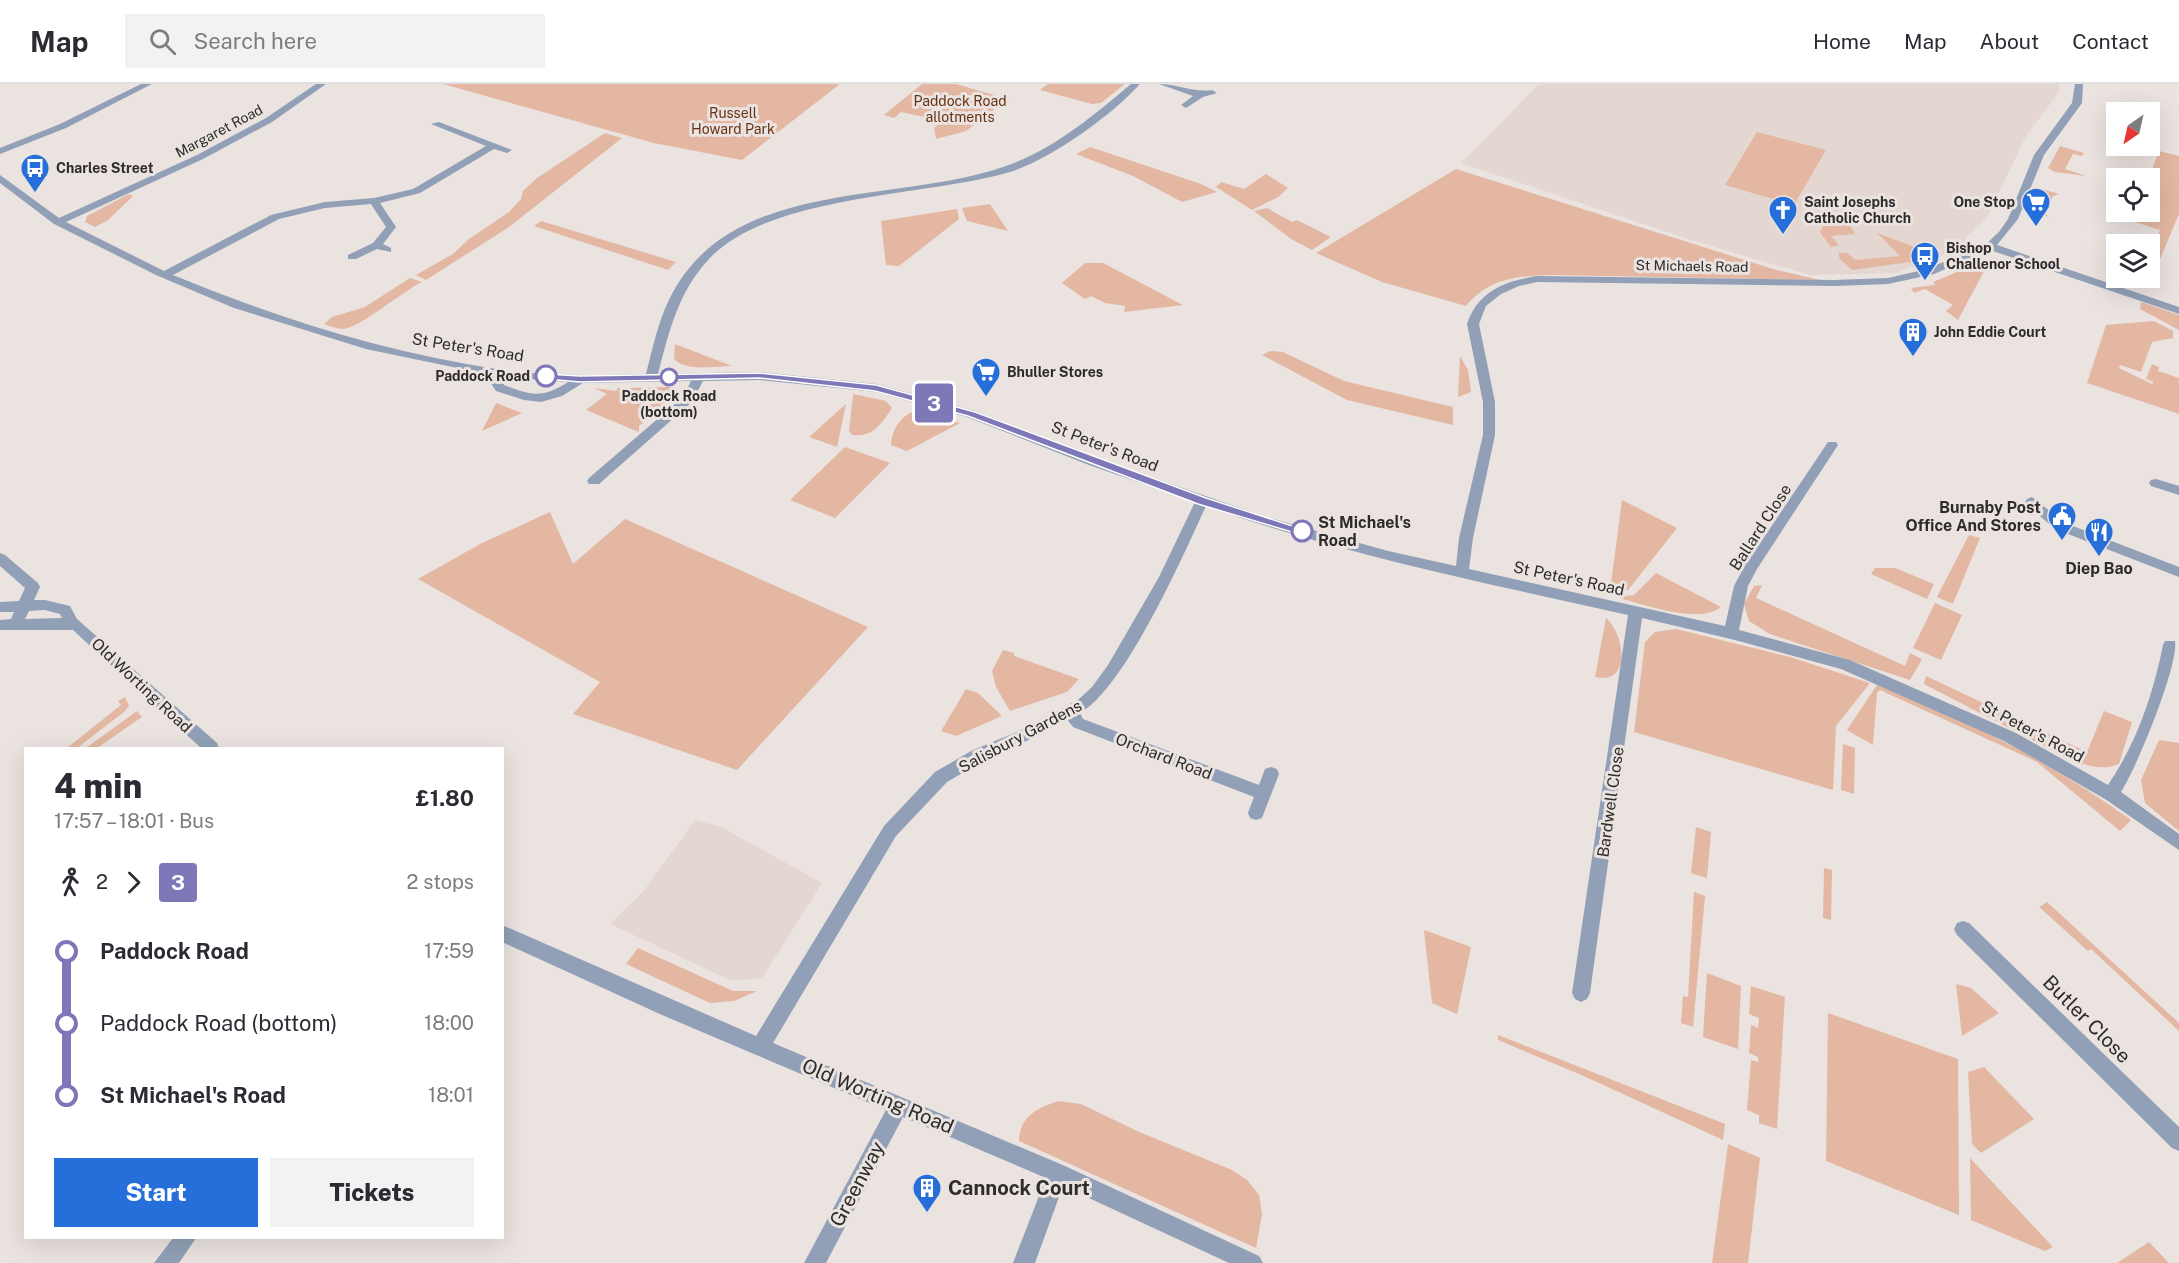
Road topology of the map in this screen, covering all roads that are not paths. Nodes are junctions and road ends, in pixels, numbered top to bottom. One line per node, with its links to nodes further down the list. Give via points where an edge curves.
1 (148, 84): 12 (street, via 63,126)
2 (322, 84): 15 (street, Margaret Road, via 269,120 209,152)
3 (1136, 84): 22 (street, via 1072,137 1021,164 956,183 835,199 787,213 725,242 679,291)
4 (1163, 84): 7 (street)
5 (2079, 84): 16 (street, St Michaels Road, via 2078,103 2039,155 2013,219)
6 (1212, 93): 7 (street)
7 (1200, 95): 8 (street)
8 (1186, 105)
9 (430, 137): 10 (street, via 441,127)
10 (492, 146): 11 (street); 14 (street, via 416,191)
11 (507, 150)
12 (0, 151)
13 (0, 178): 15 (street, St Peter's Road)
14 (374, 201): 17 (street, via 391,227 382,248); 18 (street, via 275,217)
15 (58, 222): 18 (street, St Peter's Road)
16 (1990, 246): 19 (street); 32 (street, St Michaels Road, via 1930,272 1888,281 1556,278 1522,281 1500,289 1486,298 1473,324 1487,391 1489,435)
17 (352, 257)
18 (166, 274): 20 (street, St Peter's Road, via 238,306 339,339)
19 (2179, 311)
20 (497, 373): 23 (street, St Peter's Road); 23 (street, via 500,388 531,399 556,396)
21 (697, 376): 22 (street, St Peter's Road); 25 (street, via 688,399); 28 (street, St Peter's Road, via 795,378 905,395 971,414)
22 (651, 377): 23 (street, St Peter's Road)
23 (580, 379)
24 (1832, 445): 39 (street, Ballard Close, via 1751,567 1741,586)
25 (594, 481)
26 (2156, 483): 27 (street)
27 (2179, 491)
28 (1202, 501): 32 (street, St Peter's Road); 41 (street, Salisbury Gardens, via 1166,577 1113,669 1097,691)
29 (2032, 502): 31 (street, via 2060,526)
30 (0, 558): 33 (street, via 33,587)
31 (2179, 572)
32 (1462, 574): 35 (street, St Peter's Road)
33 (26, 605): 34 (street, Old Worting Road); 36 (street); 37 (street, Old Worting Road, via 65,610)
34 (0, 607)
35 (1636, 611): 39 (street, St Peter's Road); 50 (street, Bardwell Close)
36 (16, 622): 37 (street); 38 (street)
37 (72, 623): 42 (street, Old Worting Road, via 110,653)
38 (0, 625)
39 (1731, 633): 45 (street, St Peter's Road, via 1845,664 1915,693 2010,737)
40 (2170, 645): 45 (street, via 2147,725 2129,768)
41 (1070, 711): 44 (street, Orchard Road, via 1078,723); 51 (street, Salisbury Gardens, via 979,754 941,777 917,801 890,831)
42 (210, 747)
43 (1271, 774): 44 (street)
44 (1264, 794): 46 (street)
45 (2111, 794): 47 (street, St Peter's Road)
46 (1256, 813)
47 (2179, 843)
48 (1963, 929): 53 (street, Butler Close)
49 (504, 934): 51 (street, Old Worting Road)
50 (1581, 993)
51 (760, 1047): 52 (street, Old Worting Road)
52 (898, 1105): 54 (street, Old Worting Road); 57 (street, Greenway)
53 (2179, 1141)
54 (1058, 1173): 58 (street); 59 (street, Old Worting Road)
55 (185, 1239): 56 (street)
56 (165, 1263)
57 (815, 1263)
58 (1024, 1263)
59 (1251, 1263)

